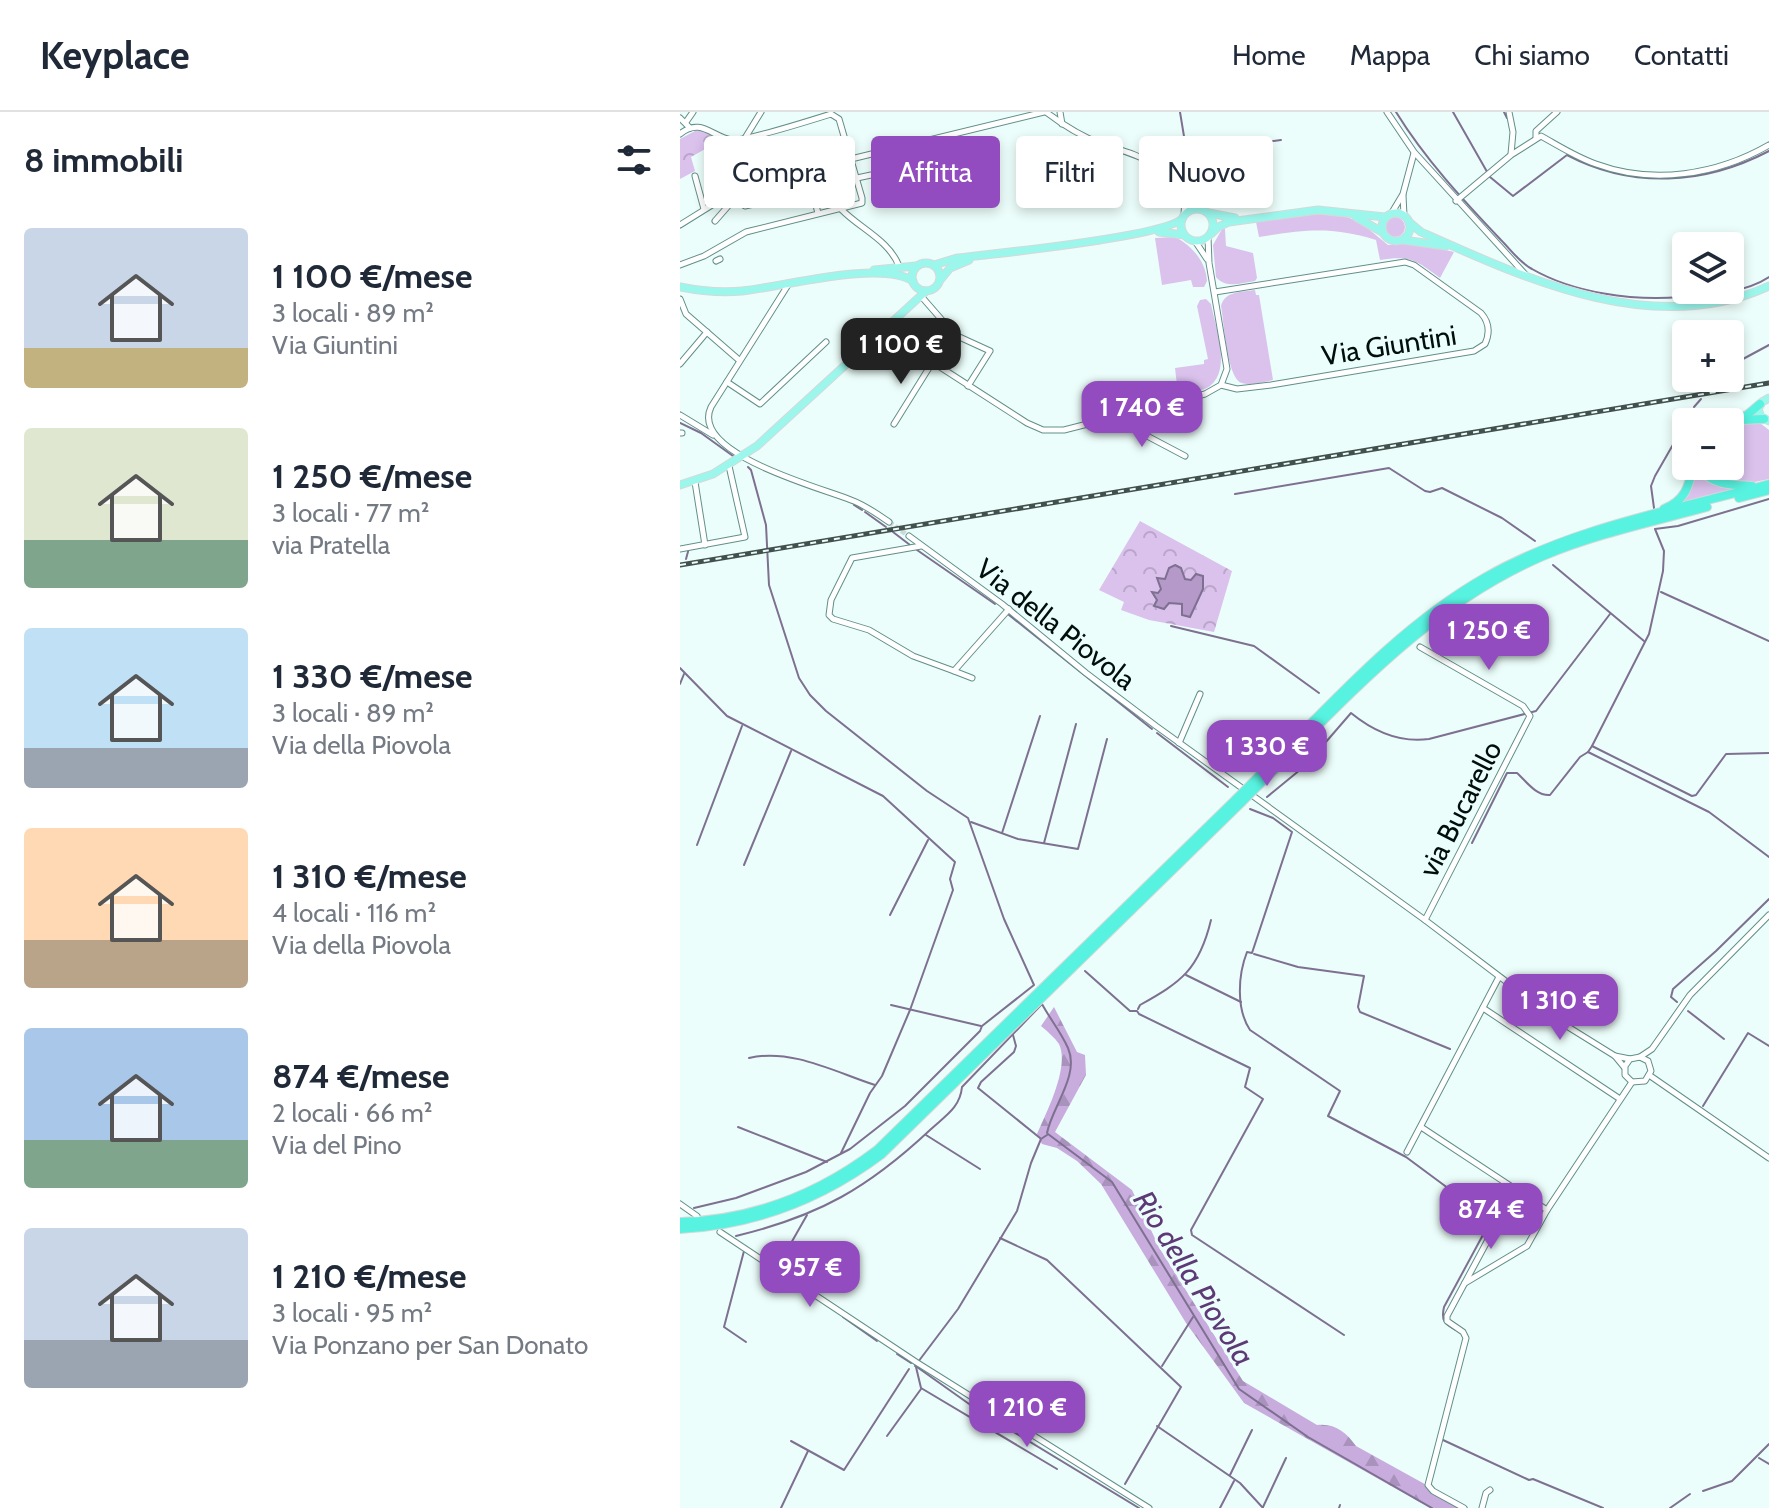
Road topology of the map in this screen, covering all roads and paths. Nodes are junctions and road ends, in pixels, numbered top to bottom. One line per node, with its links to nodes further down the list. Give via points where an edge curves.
1 (693, 112): 9 (street)
2 (761, 112): 13 (street)
3 (1045, 112): 10 (street); 21 (street)
4 (1060, 112): 10 (street)
5 (1387, 112): 18 (street)
6 (1509, 112): 19 (street)
7 (1557, 112): 16 (street)
8 (838, 114): 14 (street); 15 (street)
9 (685, 123): 11 (street); 12 (street)
10 (1063, 125): 20 (street)
11 (680, 134)
12 (722, 136)
13 (744, 136)
14 (753, 136)
15 (844, 136)
16 (1536, 137): 17 (street, via 1597,164 1665,175 1727,164); 19 (street)
17 (1769, 145)
18 (1414, 152): 26 (street); 27 (street)
19 (1511, 155): 27 (street)
20 (1139, 156)
21 (855, 158)
22 (855, 172): 25 (street)
23 (871, 175): 25 (street)
24 (695, 176): 34 (street)
25 (857, 178): 33 (street, via 862,203)
26 (1403, 194): 38 (street); 41 (street)
27 (1459, 199): 58 (street)
28 (708, 208): 34 (street)
29 (726, 208): 42 (street)
30 (816, 208): 35 (street)
31 (1183, 208): 39 (street)
32 (1200, 208): 36 (main road); 39 (main road)
33 (841, 209): 35 (street); 56 (street, via 876,237)
34 (704, 210): 43 (street)
35 (818, 213): 53 (street, via 746,232)
36 (1209, 213): 40 (main road); 47 (main road, via 1214,223)
37 (1350, 214): 38 (main road); 40 (main road, via 1318,210); 44 (main road)
38 (1388, 216): 41 (main road); 44 (main road)
39 (1183, 217): 45 (main road, via 1171,226); 46 (main road)
40 (1246, 219): 47 (main road, via 1221,225)
41 (1407, 219): 48 (main road, via 1408,234); 50 (main road, via 1421,232)
42 (715, 221)
43 (680, 225)
44 (1382, 232): 48 (main road, via 1392,241)
45 (1137, 233): 46 (main road); 51 (main road)
46 (1184, 235): 49 (main road)
47 (1210, 235): 49 (main road); 52 (street)
48 (1401, 240): 50 (main road)
49 (1195, 241): 52 (street)
50 (1459, 249): 58 (main road)
51 (979, 257): 55 (main road); 59 (main road, via 954,266)
52 (1209, 263): 65 (street)
53 (681, 264)
54 (919, 265): 55 (main road); 56 (main road); 60 (main road)
55 (934, 265): 59 (main road)
56 (899, 266): 57 (main road)
57 (860, 274): 60 (main road, via 889,272); 61 (main road)
58 (1526, 275): 62 (main road, via 1595,297 1676,306 1730,300)
59 (940, 281): 66 (main road)
60 (913, 282): 66 (main road); 68 (main road)
61 (788, 285): 64 (main road); 72 (street)
62 (1769, 286)
63 (680, 287): 64 (main road)
64 (690, 289): 67 (street)
65 (1215, 292): 76 (street, via 1227,369); 76 (street, Via Giuntini, via 1405,262 1481,313 1488,331 1485,344 1474,351 1271,385)
66 (923, 293): 68 (main road); 77 (street, via 955,335 990,351)
67 (680, 303): 70 (street)
68 (899, 313): 69 (main road)
69 (881, 329): 73 (street); 89 (main road)
70 (707, 332): 72 (street); 74 (street)
71 (826, 342): 75 (street, via 760,404)
72 (739, 360): 75 (street)
73 (932, 363): 77 (street); 87 (street)
74 (680, 364)
75 (727, 382): 80 (street)
76 (1221, 385): 83 (street, via 1210,393)
77 (968, 386): 83 (street, via 1043,430)
78 (1769, 398): 79 (main road)
79 (1760, 404): 82 (highway); 85 (main road, via 1758,411)
80 (708, 413): 84 (street, via 701,422); 88 (street)
81 (680, 415): 84 (street)
82 (1744, 416)
83 (1112, 417): 90 (street)
84 (693, 421): 88 (street)
85 (1767, 421): 86 (highway)
86 (1744, 422)
87 (894, 424)
88 (717, 438): 89 (street)
89 (742, 456): 91 (main road); 98 (street, via 760,468 866,506)
90 (1185, 456)
91 (729, 466): 94 (main road); 100 (street, via 745,537)
92 (1690, 480): 97 (highway, via 1682,497)
93 (1714, 480): 96 (highway)
94 (695, 482): 95 (main road); 100 (street)
95 (680, 485)
96 (1766, 487): 97 (highway); 109 (highway, via 1562,549 1485,585 1416,633)
97 (1642, 519): 109 (highway, via 1560,543 1452,599 1397,641)
98 (889, 522)
99 (909, 536): 101 (street, Via della Piovola)
100 (705, 545): 102 (street)
101 (922, 546): 103 (street, Via della Piovola); 105 (street, via 852,558 829,615)
102 (680, 549)
103 (1009, 609): 105 (street); 108 (street, Via della Piovola)
104 (1420, 647): 112 (street, via Bucarello, via 1523,706 1530,716)
105 (954, 671): 106 (street)
106 (972, 678)
107 (1200, 694): 108 (street)
108 (1179, 743): 112 (street, Via della Piovola)
109 (1256, 784): 110 (highway, bridge)
110 (1238, 801): 130 (highway, via 877,1150 827,1183 778,1204 730,1217); 132 (highway, via 871,1163 829,1189 764,1216)
111 (1769, 915): 115 (street, via 1690,995)
112 (1425, 920): 113 (street, Via della Piovola)
113 (1499, 977): 114 (street); 116 (street, Via della Piovola)
114 (1483, 1008): 123 (street); 124 (street)
115 (1652, 1049): 117 (street); 119 (street)
116 (1615, 1056): 118 (street); 120 (street)
117 (1640, 1057): 118 (street); 119 (street)
118 (1630, 1059): 120 (street)
119 (1650, 1064): 121 (street)
120 (1624, 1067): 122 (street)
121 (1647, 1078): 122 (street); 126 (street)
122 (1632, 1082): 123 (street)
123 (1620, 1099): 128 (street)
124 (1421, 1127): 125 (street); 128 (street)
125 (1407, 1152)
126 (1769, 1158)
127 (680, 1204): 129 (street)
128 (1547, 1210): 134 (street, via 1525,1248)
129 (697, 1216)
130 (680, 1222)
131 (1497, 1223): 134 (street)
132 (680, 1229)
133 (720, 1232): 136 (street)
134 (1463, 1284): 137 (street, via 1447,1321 1466,1338 1428,1485)
135 (1490, 1490): 138 (street)
136 (1149, 1508)
137 (1464, 1508)
138 (1482, 1508)

